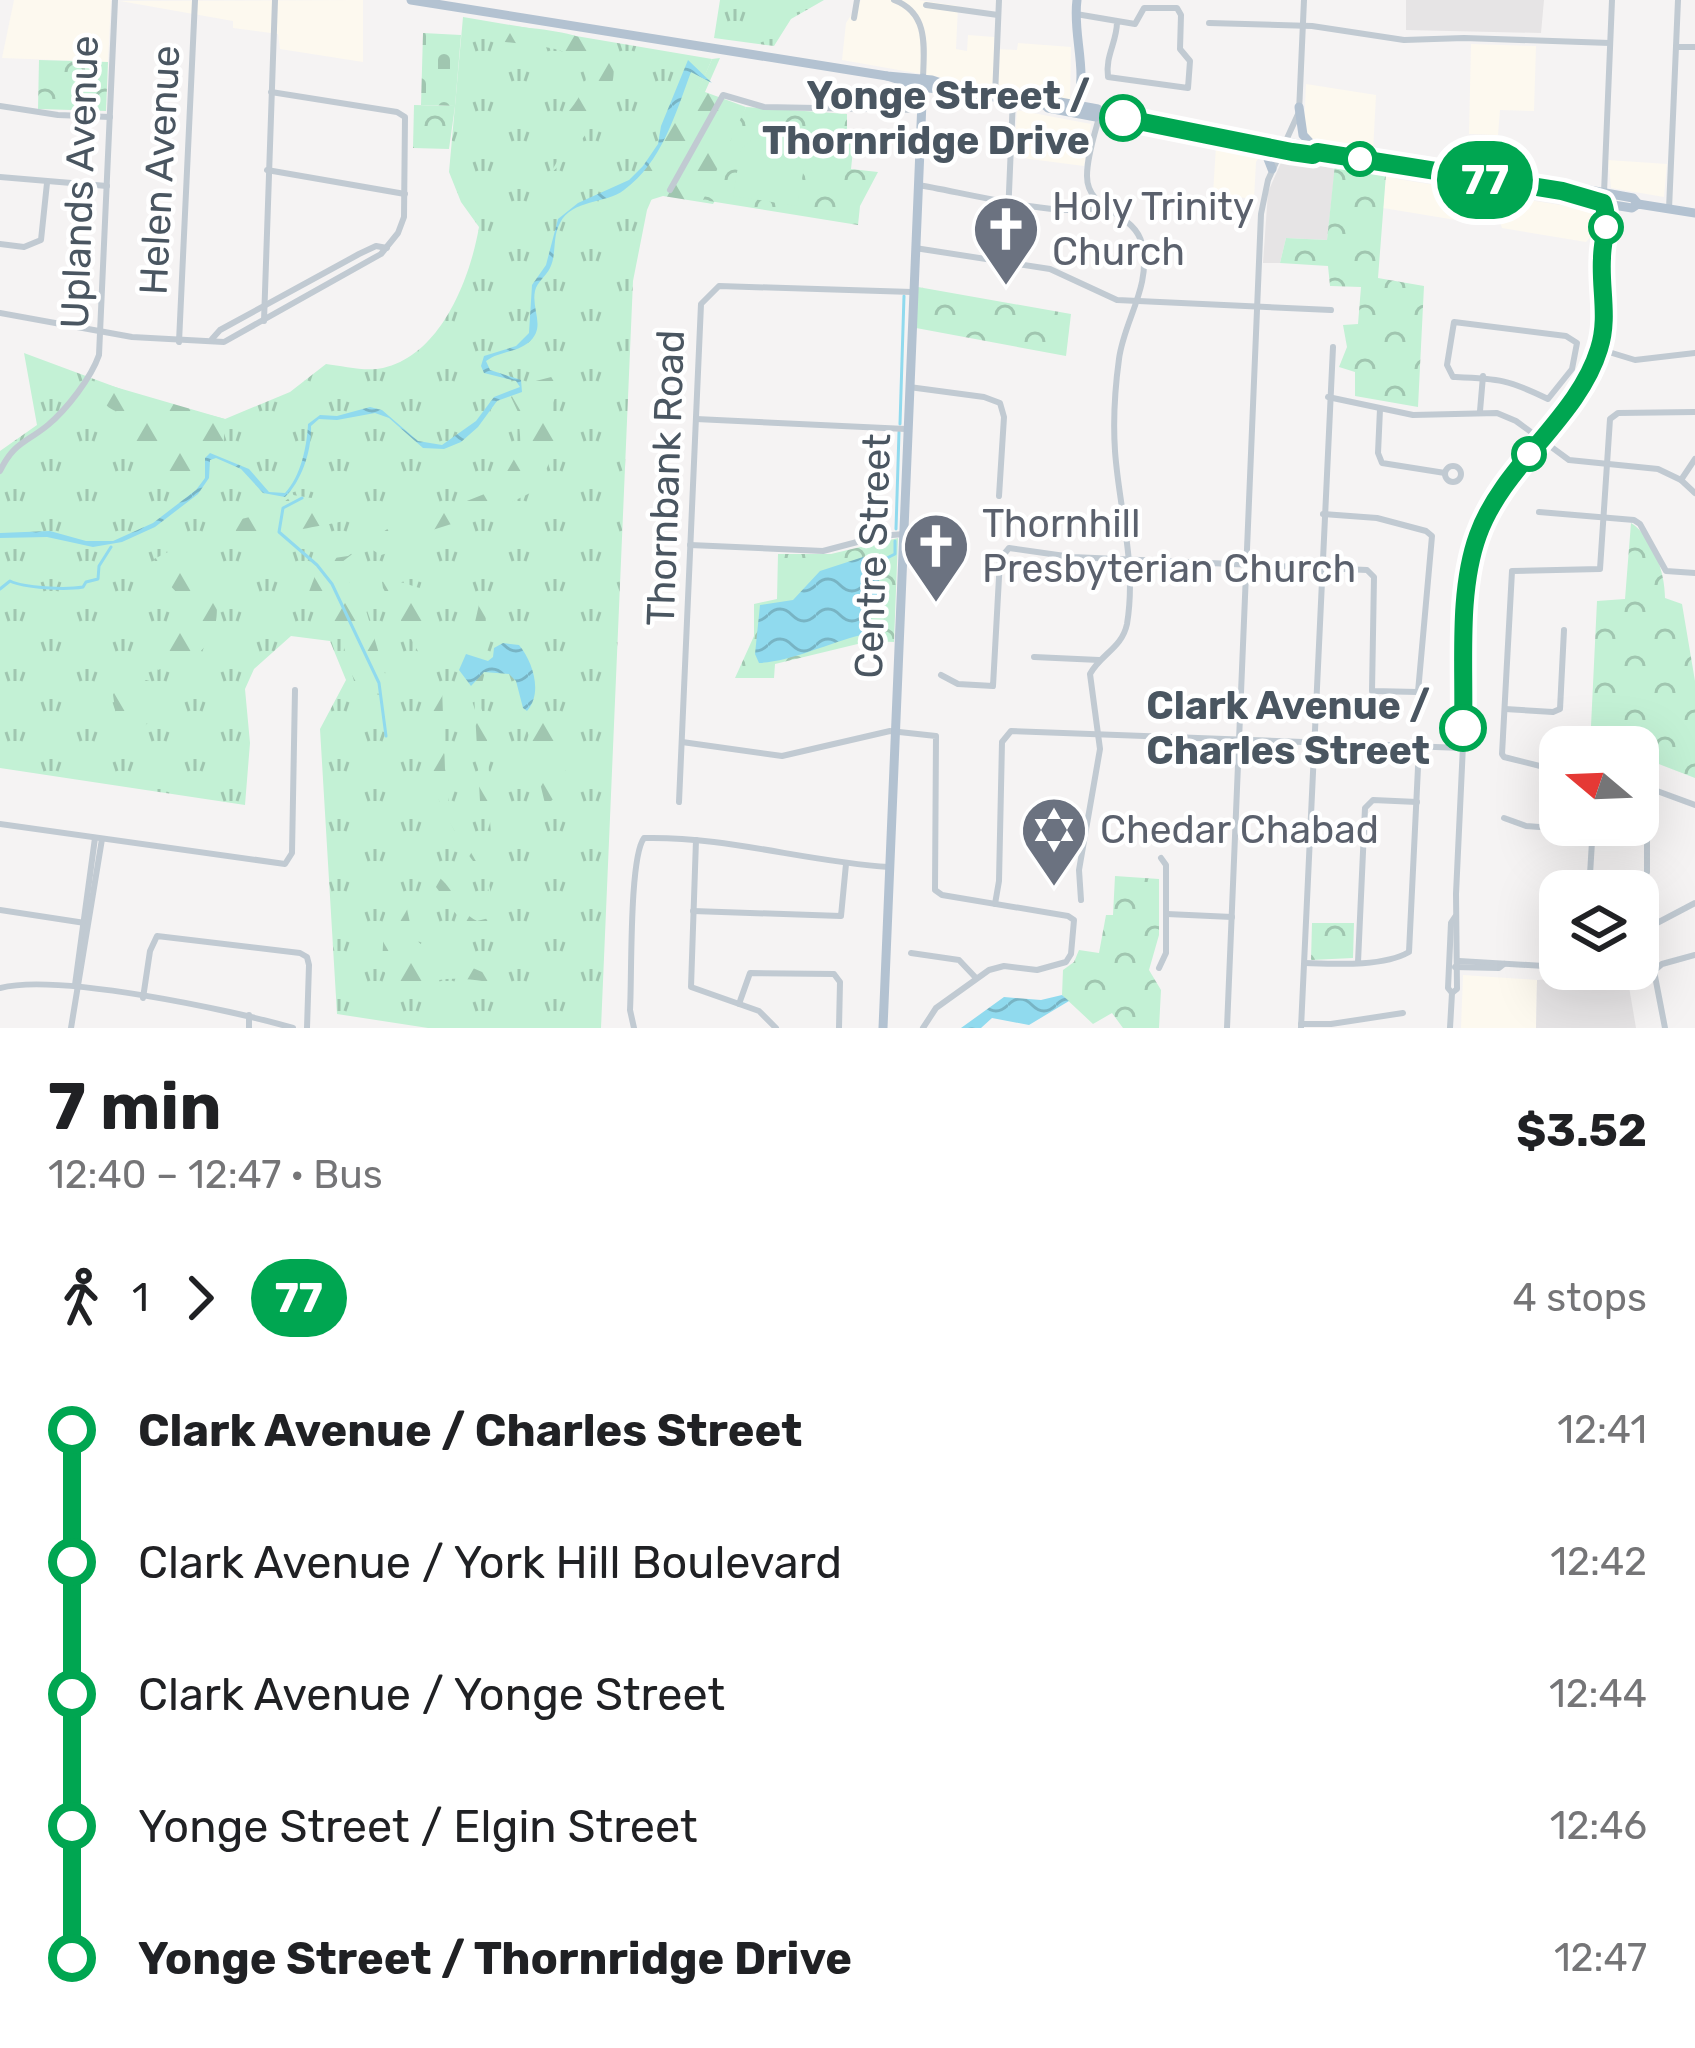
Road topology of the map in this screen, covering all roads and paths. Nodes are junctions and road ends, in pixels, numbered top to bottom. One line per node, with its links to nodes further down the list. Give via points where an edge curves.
1 (115, 0): 33 (street, Uplands Avenue)
2 (195, 0): 64 (street, Helen Avenue)
3 (275, 0): 25 (street)
4 (411, 0): 12 (main road)
5 (857, 0): 17 (street)
6 (894, 0): 24 (street, via 910,7 923,31)
7 (999, 0): 16 (street)
8 (1074, 0): 15 (main road)
9 (1304, 0): 20 (street)
10 (1612, 0): 21 (street)
11 (1678, 0): 22 (street)
12 (443, 3): 13 (main road)
13 (462, 3): 24 (main road)
14 (926, 5): 16 (street)
15 (1074, 13): 18 (street); 30 (main road)
16 (998, 15): 26 (street)
17 (854, 18)
18 (1117, 22): 18 (street, via 1108,77 1188,88 1179,10 1147,7 1137,23)
19 (1209, 23): 20 (street)
20 (1303, 27): 21 (street, via 1404,40); 29 (street)
21 (1610, 43): 46 (street)
22 (1676, 47): 23 (street); 49 (street)
23 (1695, 47)
24 (922, 82): 26 (main road); 31 (main road, Centre Street)
25 (271, 92): 39 (street); 45 (street, via 397,112 406,119)
26 (995, 95): 27 (main road)
27 (1013, 98): 30 (main road); 47 (street)
28 (0, 106): 33 (street)
29 (1299, 107): 36 (street); 37 (main road, via 1303,135)
30 (1076, 109): 32 (main road)
31 (920, 110): 42 (main road, Centre Street); 44 (street, via 764,106 726,94)
32 (1100, 114): 34 (main road); 48 (street, via 1087,179)
33 (110, 117): 43 (street, Uplands Avenue)
34 (1246, 140): 35 (main road); 36 (main road)
35 (1263, 146): 36 (main road); 38 (main road)
36 (1284, 146): 37 (main road); 38 (street)
37 (1315, 150): 46 (main road)
38 (1272, 169): 57 (street, via 1262,197)
39 (267, 170): 45 (street); 58 (street)
40 (0, 178): 41 (street)
41 (47, 183): 43 (street); 51 (street, via 41,240 23,248)
42 (918, 184): 47 (street); 53 (main road, Centre Street)
43 (107, 186): 62 (street, Uplands Avenue)
44 (670, 190)
45 (406, 194): 52 (street, via 403,222)
46 (1604, 198): 49 (main road); 66 (street)
47 (1010, 201): 48 (street); 54 (street)
48 (1102, 206): 56 (street, via 1140,238)
49 (1669, 208): 50 (main road)
50 (1695, 213)
51 (0, 244)
52 (387, 248): 58 (street, via 359,254); 61 (street)
53 (915, 248): 54 (street); 55 (main road, Centre Street)
54 (1006, 263): 56 (street, via 1050,269)
55 (912, 292): 69 (main road, Centre Street); 74 (street, Thornbank Road, via 714,288 700,313)
56 (1138, 302): 57 (street); 89 (street, via 1120,350 1114,438)
57 (1257, 308): 59 (street); 90 (street)
58 (262, 309): 61 (street); 63 (street)
59 (1331, 310)
60 (0, 313): 62 (street)
61 (264, 321): 63 (street)
62 (101, 330): 64 (street); 79 (street, Uplands Avenue, via 92,370)
63 (210, 341): 64 (street)
64 (179, 342)
65 (1334, 347): 70 (street)
66 (1600, 349): 67 (street, via 1635,360); 76 (street)
67 (1695, 353)
68 (1483, 376): 68 (street, via 1449,374 1454,322 1577,343 1572,369 1548,399); 72 (street)
69 (909, 387): 75 (main road, Centre Street); 83 (street, via 1000,403)
70 (1328, 397): 71 (street); 85 (street)
71 (1380, 409): 72 (street); 80 (street, via 1382,464)
72 (1480, 410): 76 (street)
73 (1695, 412): 78 (street, via 1614,414)
74 (695, 419): 75 (street); 88 (street, Thornbank Road)
75 (906, 429): 87 (main road, Centre Street)
76 (1540, 439): 78 (street, via 1570,460); 105 (street, via 1501,490 1472,554)
77 (1695, 459): 81 (street)
78 (1606, 464): 81 (street); 86 (street)
79 (0, 471)
80 (1444, 473)
81 (1681, 480): 82 (street)
82 (1695, 494)
83 (999, 496)
84 (1538, 512): 86 (street)
85 (1323, 514): 91 (street); 91 (street, via 1377,518 1432,536 1418,692 1371,689 1371,572)
86 (1603, 519): 92 (street, via 1640,524 1666,571); 98 (street, via 1596,572 1512,571)
87 (904, 534): 88 (street, via 823,551); 99 (main road, Centre Street)
88 (690, 545): 102 (street, Thornbank Road)
89 (1130, 559): 90 (street); 95 (street, via 1125,632); 96 (street, via 1006,549 993,686)
90 (1246, 565): 91 (street); 101 (street)
91 (1321, 567): 103 (street)
92 (1695, 573)
93 (1564, 631): 98 (street, via 1560,709)
94 (1034, 657): 95 (street)
95 (1099, 660): 100 (street, via 1089,680)
96 (941, 675)
97 (295, 690): 114 (street, via 290,861)
98 (1505, 709): 106 (street, via 1504,758)
99 (897, 730): 102 (street, via 782,756); 118 (main road, Centre Street); 121 (street, via 938,740 935,890)
100 (1100, 734): 101 (street); 119 (street, via 1078,870); 121 (street, via 1004,735)
101 (1239, 740): 103 (street); 125 (street)
102 (682, 742): 108 (street, Thornbank Road)
103 (1314, 743): 104 (street); 131 (street)
104 (1419, 747): 105 (street); 109 (street)
105 (1462, 748): 132 (street)
106 (1539, 766)
107 (1659, 791): 110 (street)
108 (679, 802)
109 (1417, 802): 130 (street, via 1409,952); 130 (street, via 1373,800 1365,808)
110 (1695, 805)
111 (1504, 818): 113 (street)
112 (0, 824): 114 (street)
113 (1539, 826)
114 (99, 838): 127 (street)
115 (696, 840): 117 (street); 123 (street); 147 (street, via 644,838 638,846)
116 (1161, 858): 124 (street)
117 (846, 864): 118 (street); 123 (street, via 841,916)
118 (889, 867): 150 (main road, Centre Street)
119 (1081, 900)
120 (1695, 903): 126 (street)
121 (995, 904): 135 (street, via 1074,920 1071,954 1037,970 998,967)
122 (0, 910): 127 (street)
123 (693, 911): 139 (street, via 691,987)
124 (1167, 914): 125 (street); 134 (street)
125 (1232, 917): 152 (street)
126 (1659, 922)
127 (85, 923): 137 (street)
128 (910, 952): 135 (street, via 959,960)
129 (1695, 955): 154 (street, via 1654,971)
130 (1358, 962): 131 (street)
131 (1305, 964): 142 (street)
132 (1453, 964): 133 (street); 153 (street)
133 (1539, 966)
134 (1160, 968)
135 (976, 979): 151 (street)
136 (0, 988): 137 (street)
137 (76, 988): 138 (street); 143 (street)
138 (143, 998): 141 (street); 146 (street, via 157,936 300,953 309,965)
139 (739, 1004): 148 (street); 149 (street, via 750,973 834,974)
140 (1403, 1013): 142 (street)
141 (249, 1015): 144 (street); 145 (street)
142 (1301, 1026)
143 (71, 1028)
144 (249, 1028)
145 (292, 1028)
146 (308, 1028)
147 (634, 1028)
148 (776, 1028)
149 (839, 1028)
150 (883, 1028)
151 (923, 1028)
152 (1228, 1028)
153 (1450, 1028)
154 (1665, 1028)

